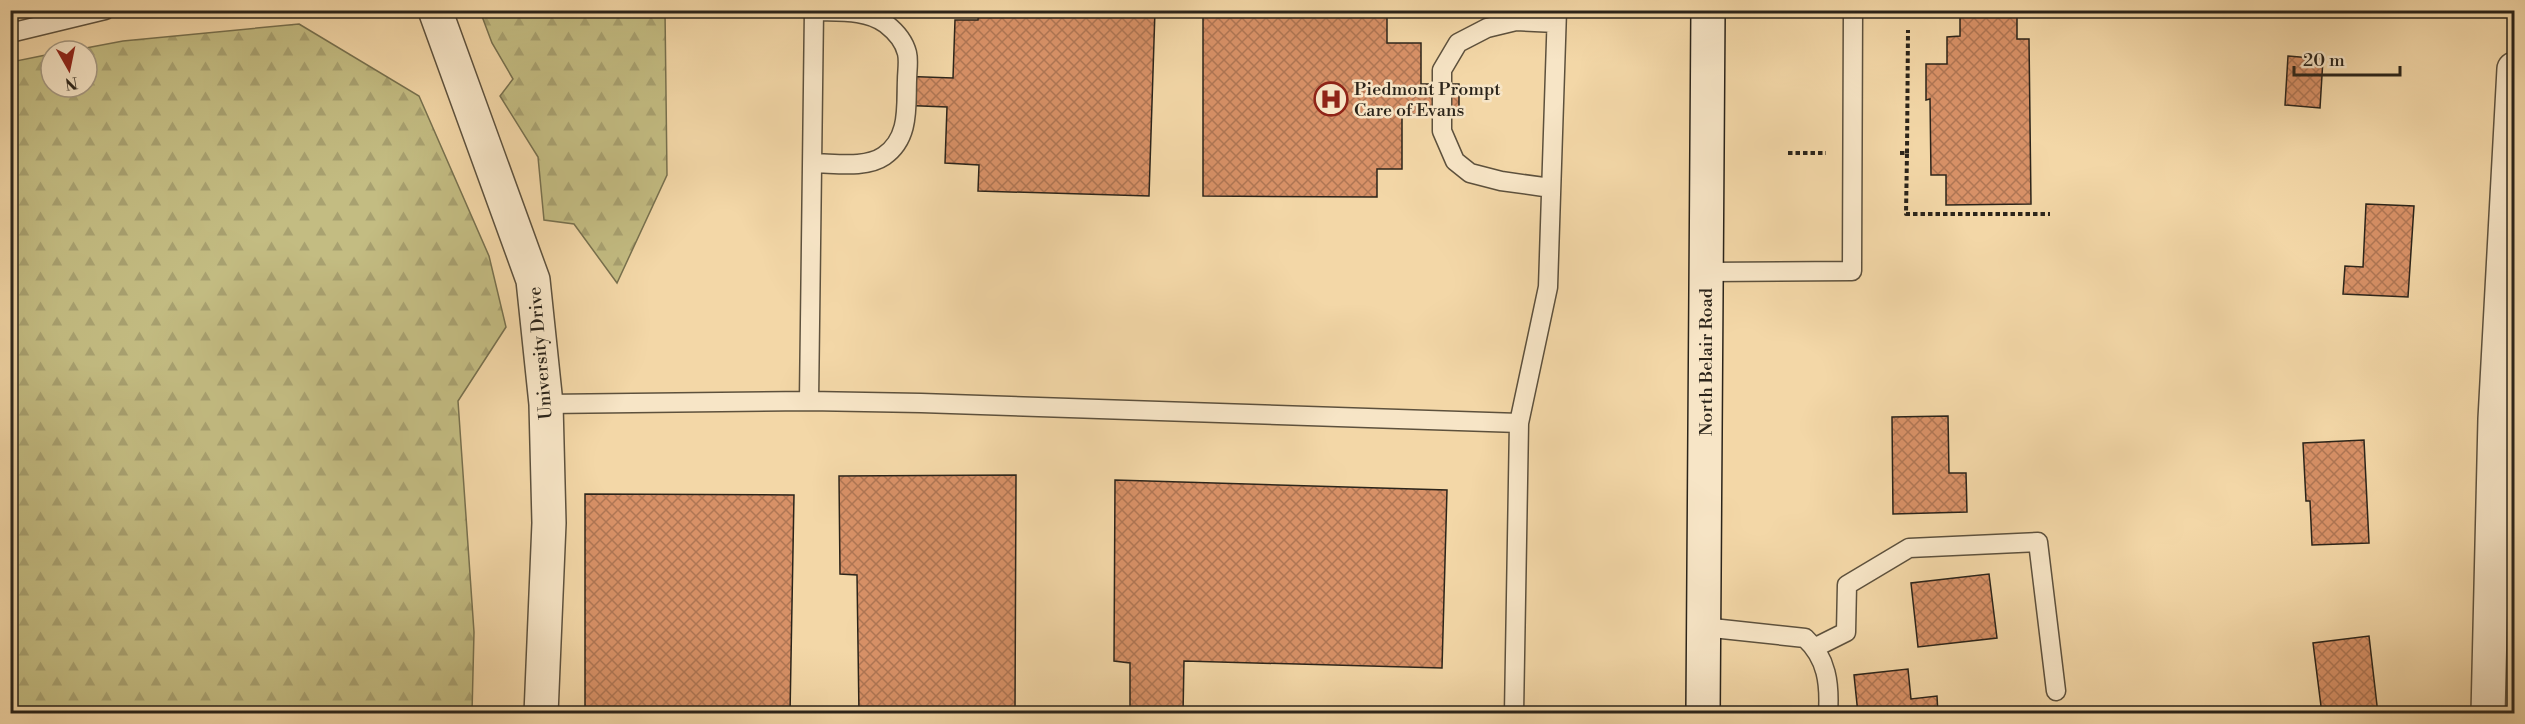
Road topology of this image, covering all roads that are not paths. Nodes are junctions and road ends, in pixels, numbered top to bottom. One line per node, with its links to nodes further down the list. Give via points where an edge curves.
1 (105, 10): 7 (lane)
2 (435, 10): 13 (street, University Drive, via 533,280)
3 (1708, 10): 11 (street, North Belair Road)
4 (1852, 10): 11 (lane, via 1852,271)
5 (814, 11): 9 (lane); 9 (lane, via 861,14 884,22 903,42 907,65 904,128 893,148 872,162)
6 (1556, 17): 10 (lane); 10 (lane, via 1486,28 1458,42 1442,70 1442,131 1455,161 1470,173)
7 (10, 33)
8 (2514, 69): 22 (street, via 2495,419)
9 (812, 163): 12 (lane)
10 (1551, 188): 14 (lane, via 1548,287)
11 (1706, 272): 15 (street, North Belair Road)
12 (809, 401): 13 (lane); 14 (lane)
13 (546, 404): 18 (street, University Drive, via 549,523)
14 (1519, 423): 19 (lane)
15 (1703, 627): 16 (lane, via 1793,635); 20 (street, North Belair Road)
16 (1816, 647): 17 (lane, via 1846,632 1847,585 1909,548 2038,542); 21 (lane, via 1827,678)
17 (2056, 691)
18 (541, 714)
19 (1514, 714)
20 (1703, 714)
21 (1828, 714)
22 (2488, 714)

